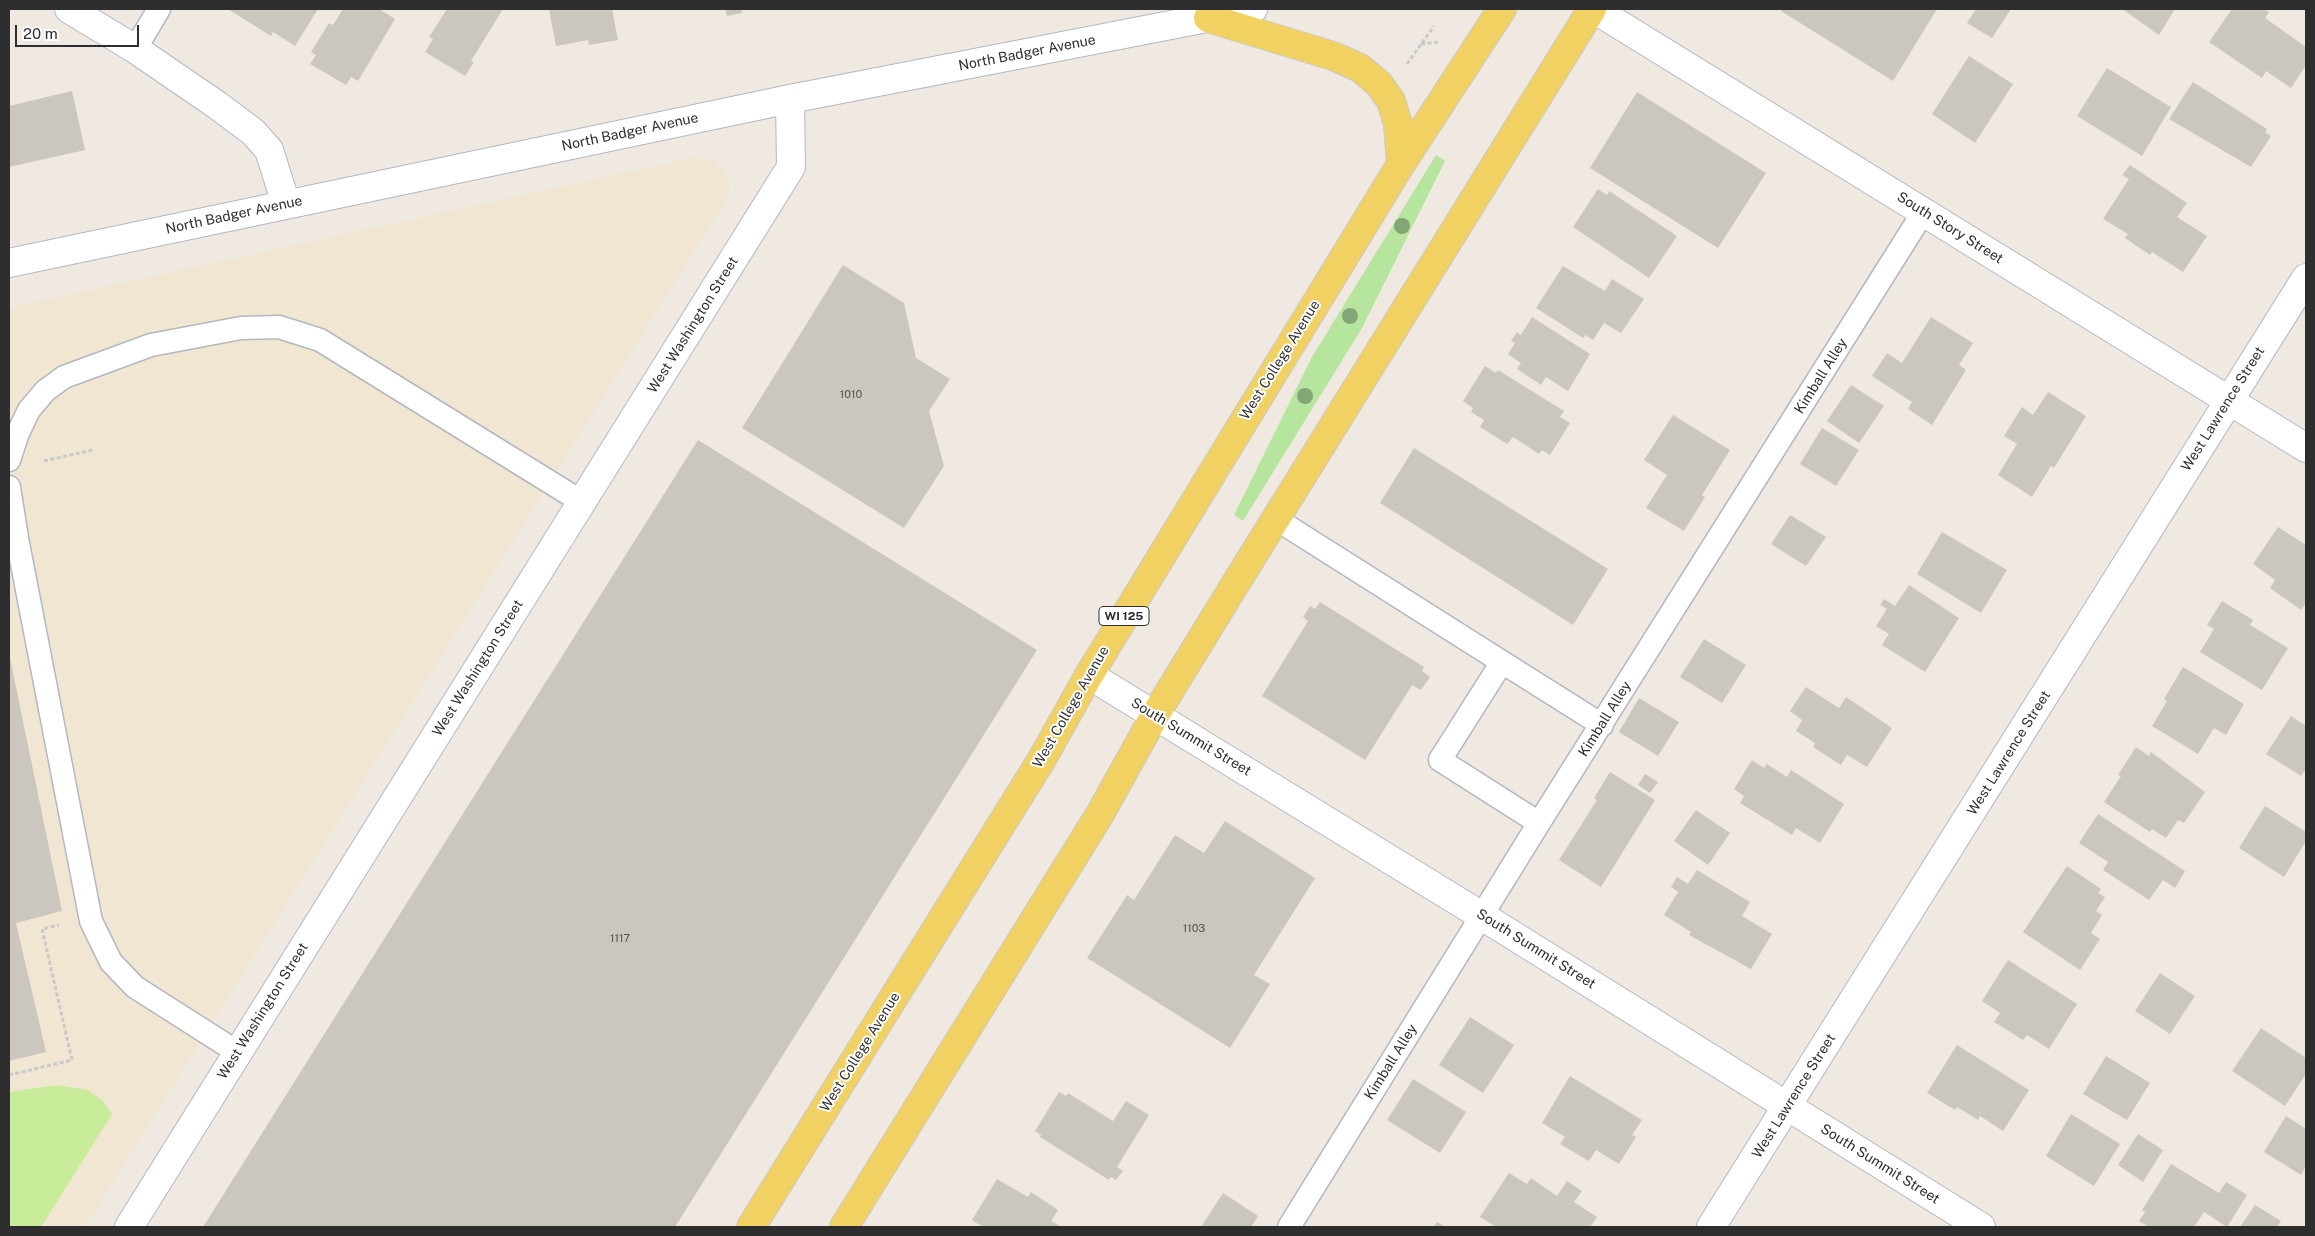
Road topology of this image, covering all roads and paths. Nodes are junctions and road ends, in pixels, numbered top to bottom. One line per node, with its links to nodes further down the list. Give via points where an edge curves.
1 (69, 9): 10 (street)
2 (159, 9): 10 (lane)
3 (1253, 9): 6 (street, North Badger Avenue)
4 (1502, 9): 13 (main road, West College Avenue / WI 125)
5 (1593, 9): 15 (street, South Story Street); 25 (main road)
6 (1208, 18): 12 (street, North Badger Avenue); 13 (main road, via 1334,56 1360,68 1379,84 1391,101 1398,124)
7 (1434, 26): 9 (path)
8 (1444, 42): 9 (path)
9 (1421, 44): 11 (path)
10 (135, 49): 14 (street, via 253,132 269,150)
11 (1406, 67)
12 (790, 98): 14 (street, North Badger Avenue); 24 (street, West Washington Street, via 791,167)
13 (1401, 164): 27 (main road, West College Avenue / WI 125)
14 (286, 204): 16 (street, North Badger Avenue)
15 (1924, 211): 18 (street, South Story Street); 29 (lane, Kimball Alley)
16 (9, 263)
17 (2306, 278): 18 (street, West Lawrence Street)
18 (2229, 400): 19 (street, South Story Street); 33 (street, West Lawrence Street)
19 (2306, 448)
20 (93, 450): 22 (path)
21 (9, 460): 24 (lane, via 29,410 45,391 64,377 151,345 241,328 279,327 320,340)
22 (37, 462)
23 (9, 487): 32 (lane, via 91,921 111,962 135,987)
24 (582, 502): 32 (street, West Washington Street)
25 (1276, 518): 26 (lane); 28 (main road)
26 (1502, 662): 29 (lane); 30 (lane, via 1440,760)
27 (1089, 675): 28 (street, South Summit Street); 35 (main road, West College Avenue / WI 125, via 1042,759)
28 (1156, 715): 31 (street, South Summit Street); 36 (main road, via 1100,814)
29 (1602, 725): 30 (lane, Kimball Alley)
30 (1539, 823): 31 (lane, Kimball Alley)
31 (1482, 916): 33 (street, South Summit Street); 37 (lane, Kimball Alley)
32 (237, 1052): 34 (street, West Washington Street)
33 (1787, 1105): 38 (street, West Lawrence Street); 39 (street, South Summit Street)
34 (129, 1227)
35 (751, 1227)
36 (844, 1227)
37 (1289, 1227)
38 (1711, 1227)
39 (1982, 1227)

